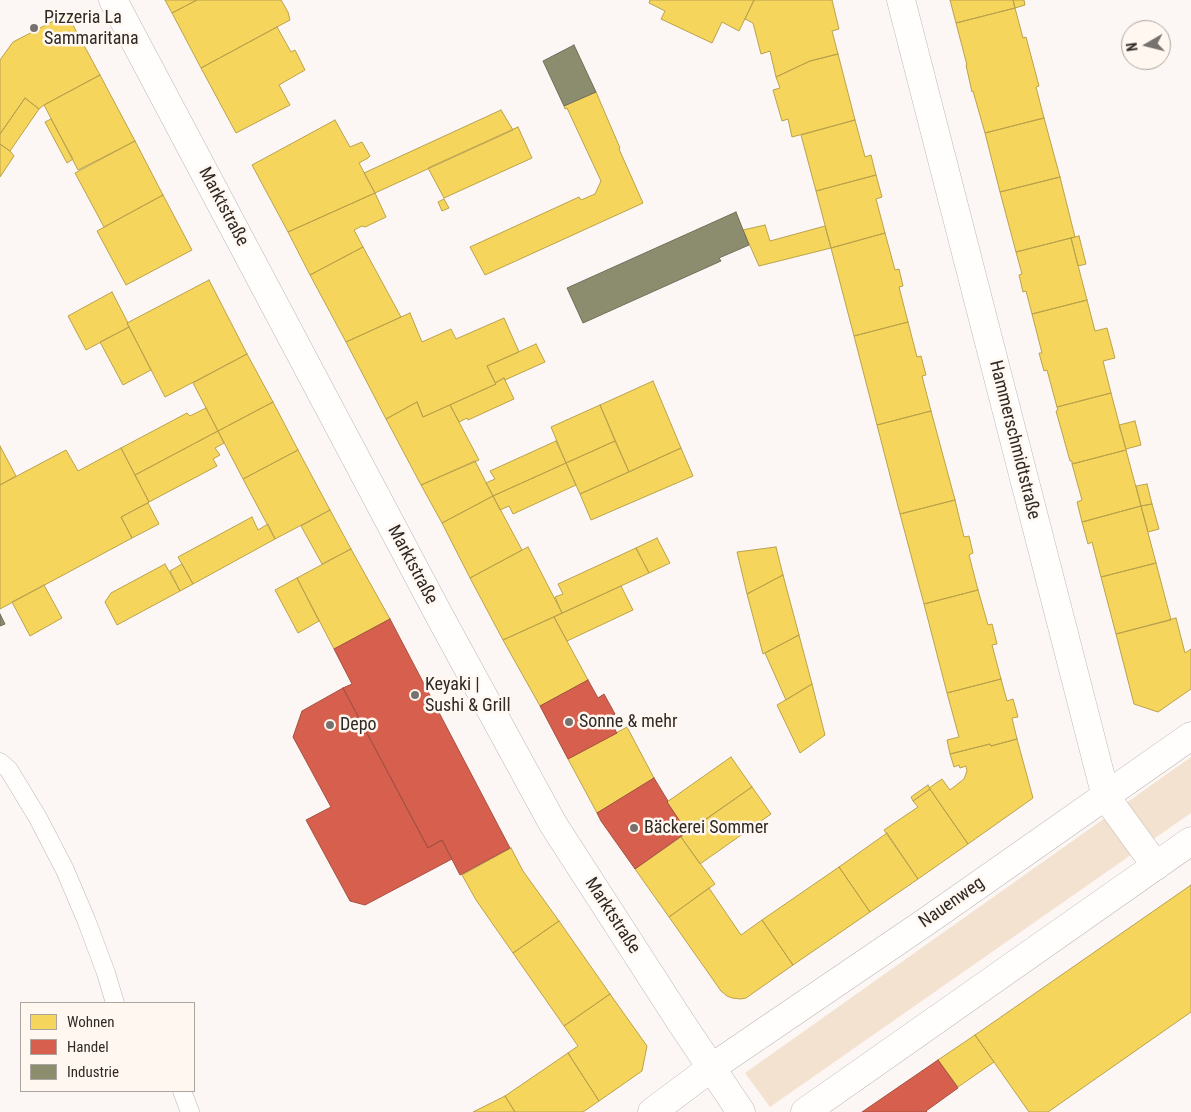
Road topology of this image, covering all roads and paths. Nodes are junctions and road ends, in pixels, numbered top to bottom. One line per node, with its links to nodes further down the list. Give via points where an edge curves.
1 (113, 0): 9 (street, Marktstraße, via 553,824)
2 (901, 0): 5 (street, Hammerschmidtstraße)
3 (1191, 736): 5 (street, Nauenweg)
4 (0, 762): 8 (lane, via 14,778 65,870)
5 (1106, 797): 7 (street, Hammerschmidtstraße); 9 (street, Nauenweg)
6 (1191, 841): 7 (street)
7 (1156, 866): 14 (street)
8 (114, 1002)
9 (712, 1068): 12 (street, Nauenweg); 13 (street, Marktstraße)
10 (182, 1092): 11 (lane)
11 (190, 1112)
12 (652, 1112)
13 (741, 1112)
14 (805, 1112)

